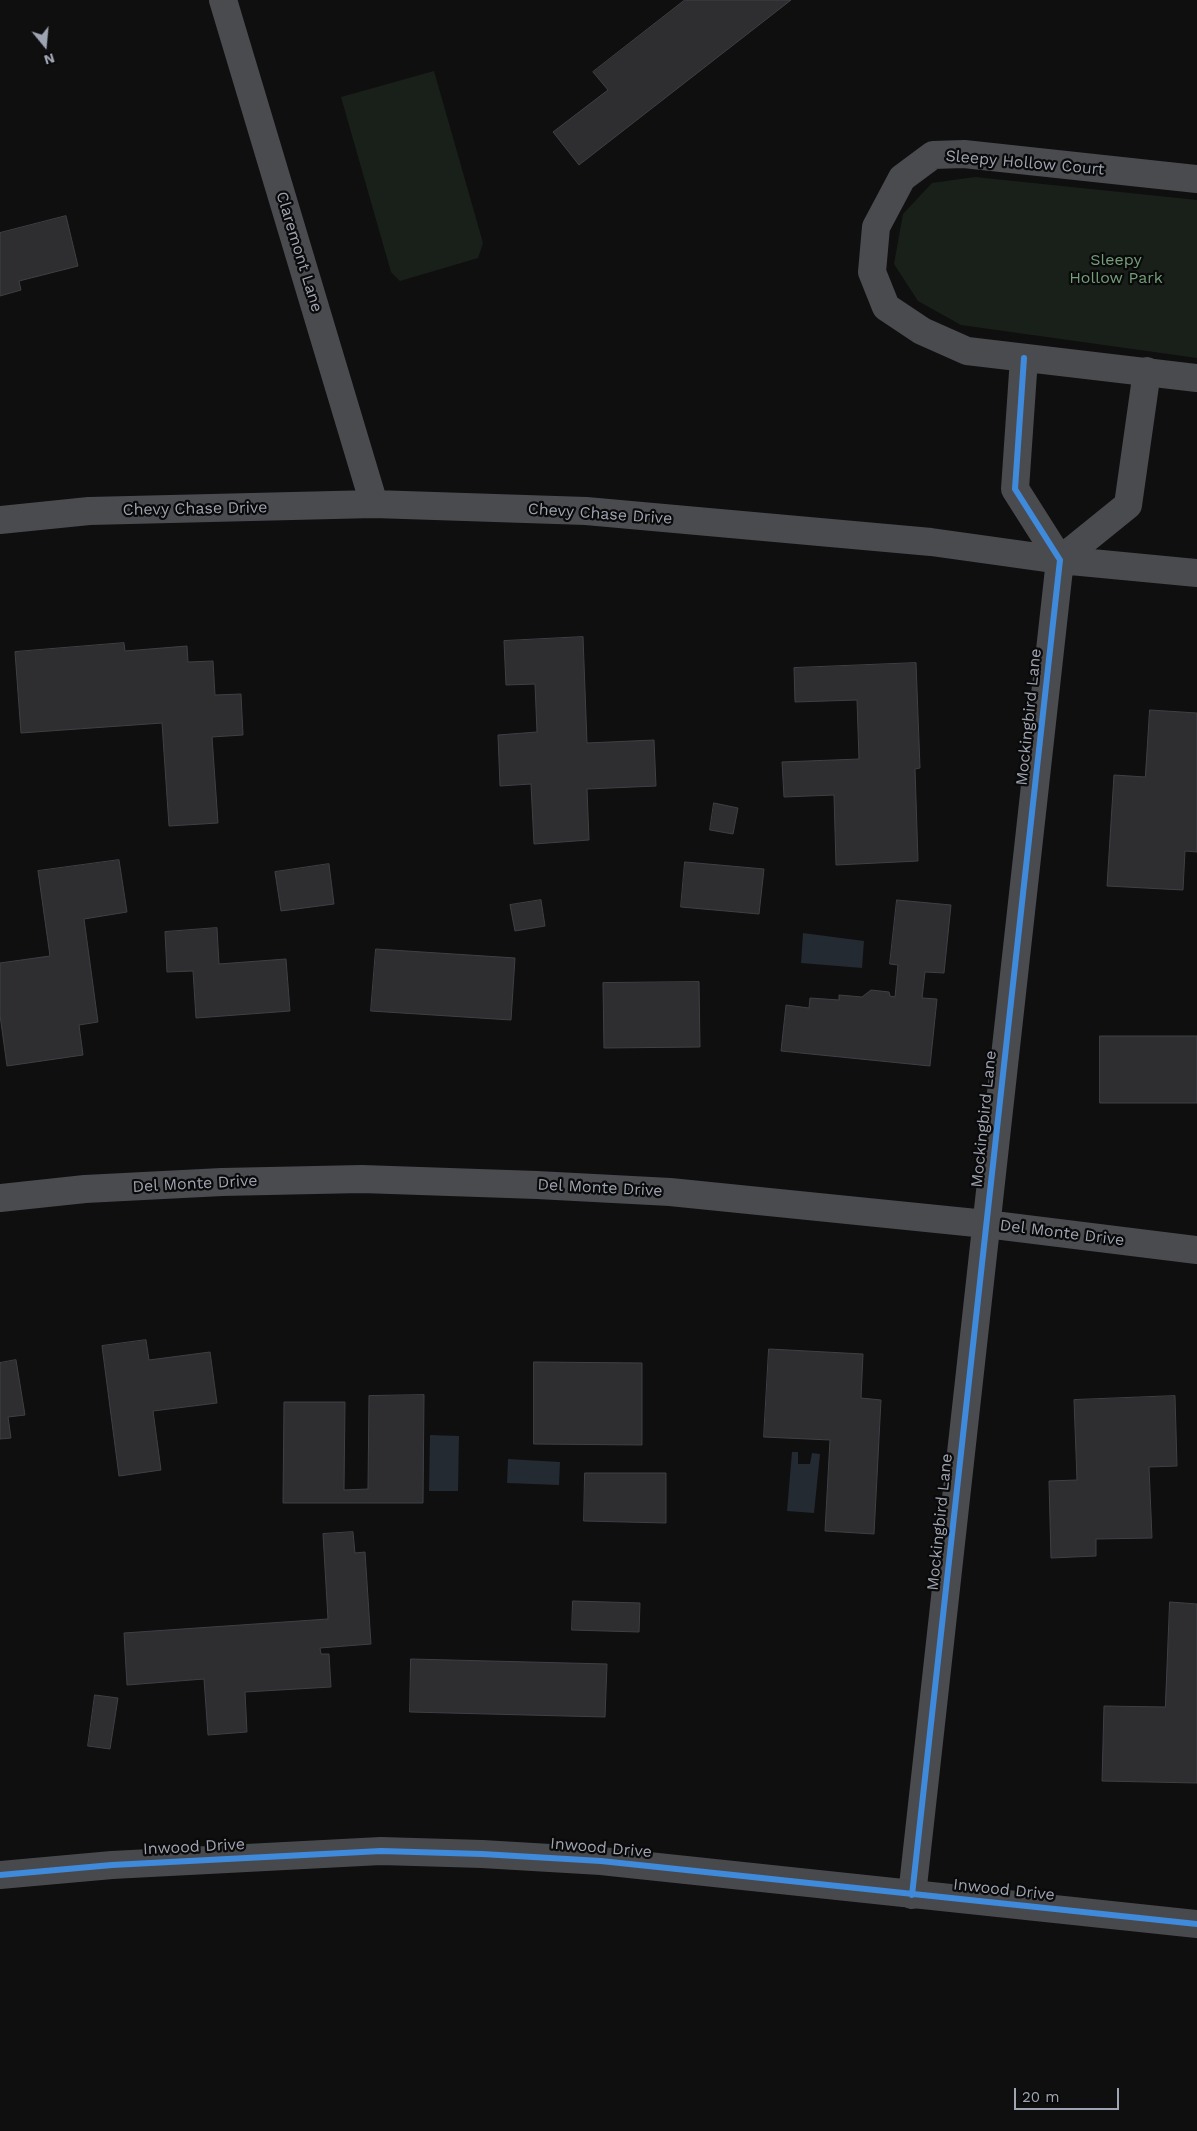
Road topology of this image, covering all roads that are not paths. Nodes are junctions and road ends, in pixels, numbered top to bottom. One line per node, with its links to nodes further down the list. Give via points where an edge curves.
1 (223, 0): 6 (street, Claremont Lane)
2 (1197, 179): 3 (street, Sleepy Hollow Court, via 964,154 933,155 902,178 876,227 872,272 886,307 922,331 967,351)
3 (1024, 358): 4 (street, Sleepy Hollow Court); 8 (street, via 1014,489)
4 (1147, 372): 5 (street, Sleepy Hollow Court); 8 (street, via 1128,505)
5 (1197, 378)
6 (374, 504): 7 (street, Chevy Chase Drive, via 89,511); 8 (street, Chevy Chase Drive, via 586,511 931,542)
7 (0, 520)
8 (1060, 560): 9 (street, Chevy Chase Drive); 11 (street, Mockingbird Lane)
9 (1197, 573)
10 (0, 1198): 11 (street, Del Monte Drive, via 86,1189 362,1178 670,1192)
11 (986, 1224): 12 (street, Del Monte Drive); 14 (street, Mockingbird Lane)
12 (1197, 1250)
13 (0, 1875): 14 (street, Inwood Drive, via 112,1865 381,1851 601,1861)
14 (912, 1895): 15 (street, Inwood Drive)
15 (1197, 1924)

